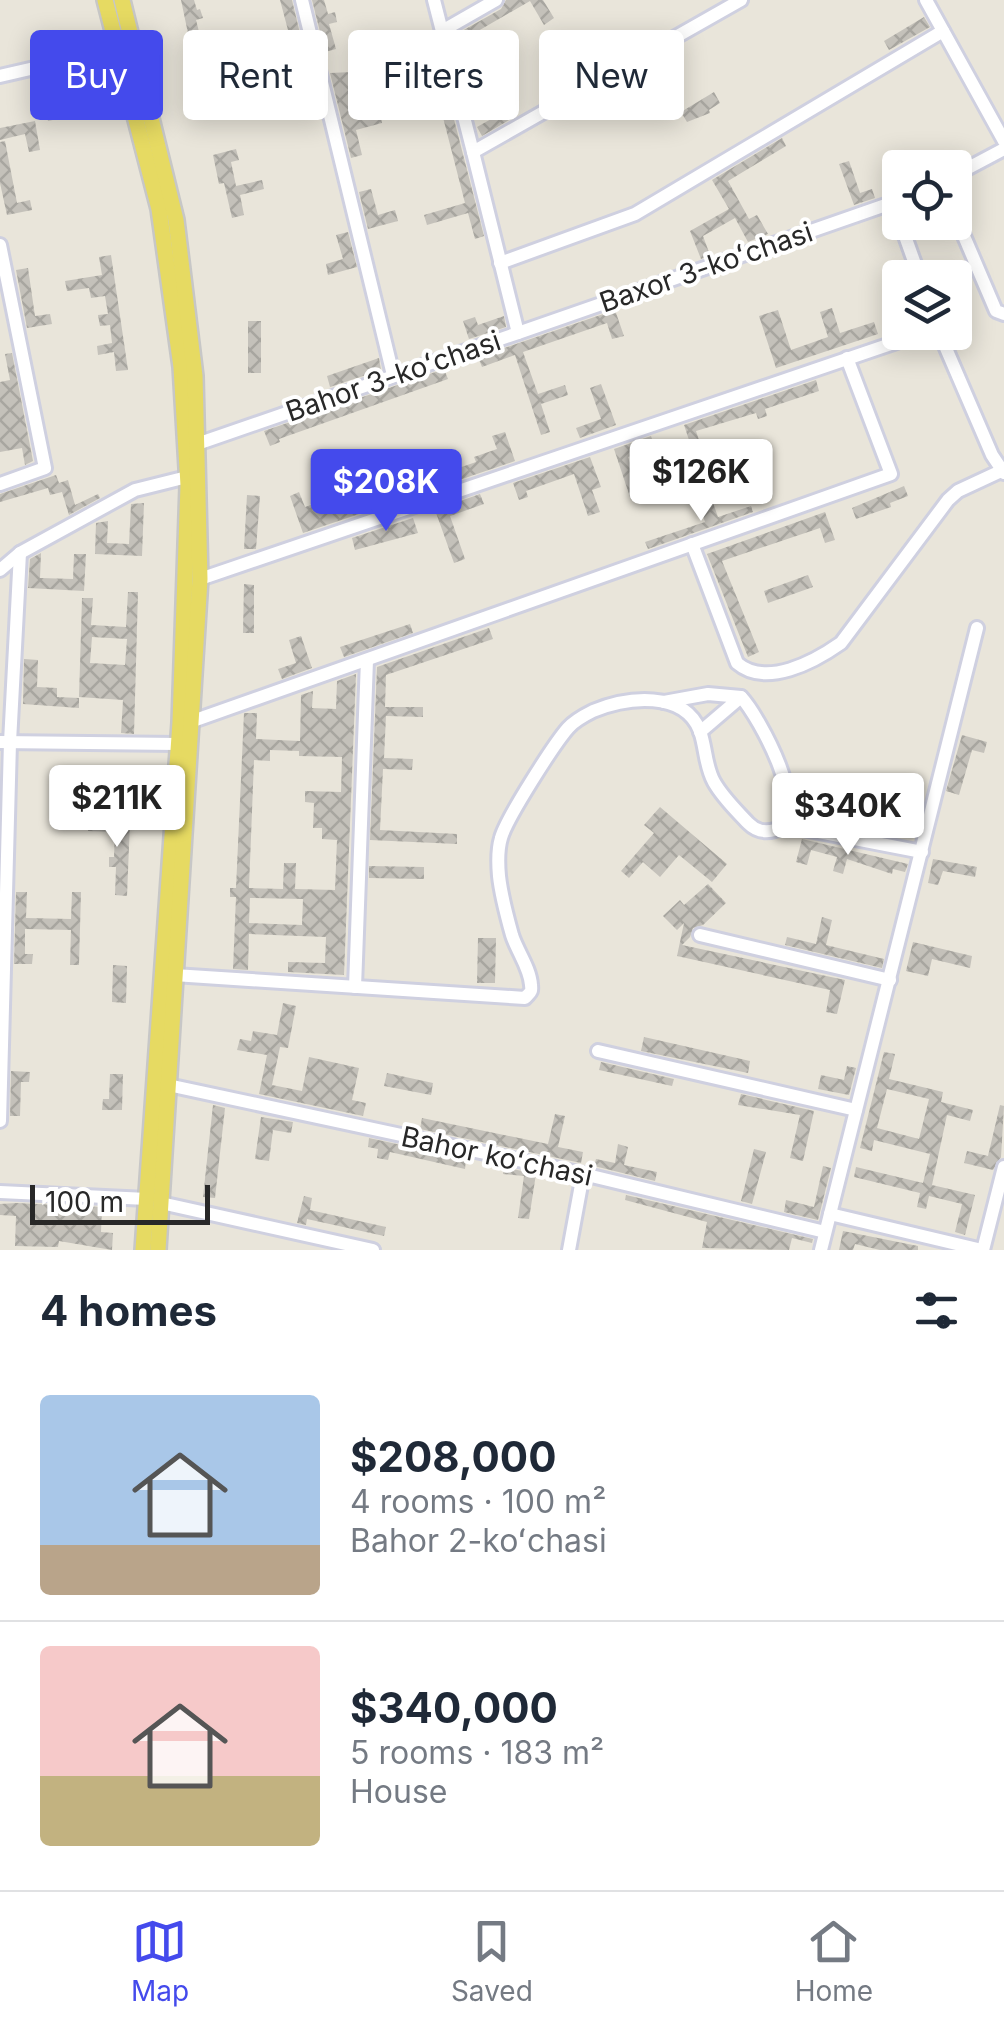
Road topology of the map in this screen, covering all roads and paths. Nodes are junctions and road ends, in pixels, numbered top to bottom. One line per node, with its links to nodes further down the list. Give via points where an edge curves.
1 (105, 0): 8 (main road)
2 (122, 0): 30 (main road, via 176,220)
3 (302, 0): 29 (street)
4 (434, 0): 9 (street, Bahor 3-koʻchasi)
5 (496, 0): 10 (street)
6 (741, 0): 18 (street)
7 (926, 0): 11 (street)
8 (112, 30)
9 (442, 30)
10 (444, 30)
11 (943, 31): 16 (street); 23 (street, via 635,214)
12 (30, 69): 13 (street)
13 (0, 76)
14 (136, 120): 32 (main road, via 160,209)
15 (464, 120): 18 (street, Bahor 3-koʻchasi)
16 (1004, 141)
17 (1004, 150): 19 (street)
18 (472, 152): 23 (street, Bahor 3-koʻchasi)
19 (972, 166)
20 (882, 206): 25 (street, Baxor 3-koʻchasi)
21 (966, 240): 24 (street, via 996,310)
22 (0, 245): 33 (street, via 46,468)
23 (500, 262): 25 (street, Bahor 3-koʻchasi)
24 (1004, 314)
25 (518, 332): 29 (street, Bahor 3-koʻchasi)
26 (882, 348): 28 (street)
27 (942, 350): 31 (street)
28 (847, 358): 34 (street, via 892,474); 37 (street)
29 (394, 376): 30 (street, Bahor 3-koʻchasi)
30 (197, 444): 37 (main road)
31 (1002, 472): 34 (street, via 948,500 841,644 785,672 745,670 737,663)
32 (187, 477): 35 (street, via 136,490); 45 (main road)
33 (0, 484)
34 (692, 544): 39 (street)
35 (20, 553): 36 (street); 44 (street)
36 (0, 570)
37 (200, 579): 42 (main road)
38 (977, 628): 47 (street)
39 (367, 660): 42 (street); 51 (street)
40 (741, 697): 41 (street, via 708,694); 43 (street); 43 (street, via 772,748 786,788 788,820 780,828 755,830 726,800)
41 (664, 702): 43 (street, via 680,706); 51 (street, via 613,704 569,726 501,838 500,876 512,936 531,984 525,998)
42 (190, 722): 49 (main road)
43 (700, 732)
44 (5, 742): 45 (street); 55 (street)
45 (178, 744): 59 (main road)
46 (793, 828): 47 (street)
47 (922, 852): 50 (street)
48 (700, 935): 50 (street)
49 (174, 975): 51 (street); 53 (main road)
50 (890, 980): 54 (street)
51 (356, 987)
52 (598, 1051): 54 (street)
53 (168, 1085): 57 (street, Bahor koʻchasi); 59 (main road)
54 (856, 1110): 60 (street)
55 (0, 1121)
56 (1004, 1167): 67 (street)
57 (583, 1174): 61 (street, Bahor koʻchasi); 65 (street)
58 (0, 1192): 59 (street)
59 (154, 1201): 62 (street); 63 (main road); 64 (main road)
60 (830, 1214): 61 (street); 67 (street)
61 (825, 1232): 66 (street)
62 (365, 1249)
63 (143, 1250)
64 (158, 1250)
65 (568, 1250)
66 (821, 1250)
67 (983, 1250)

